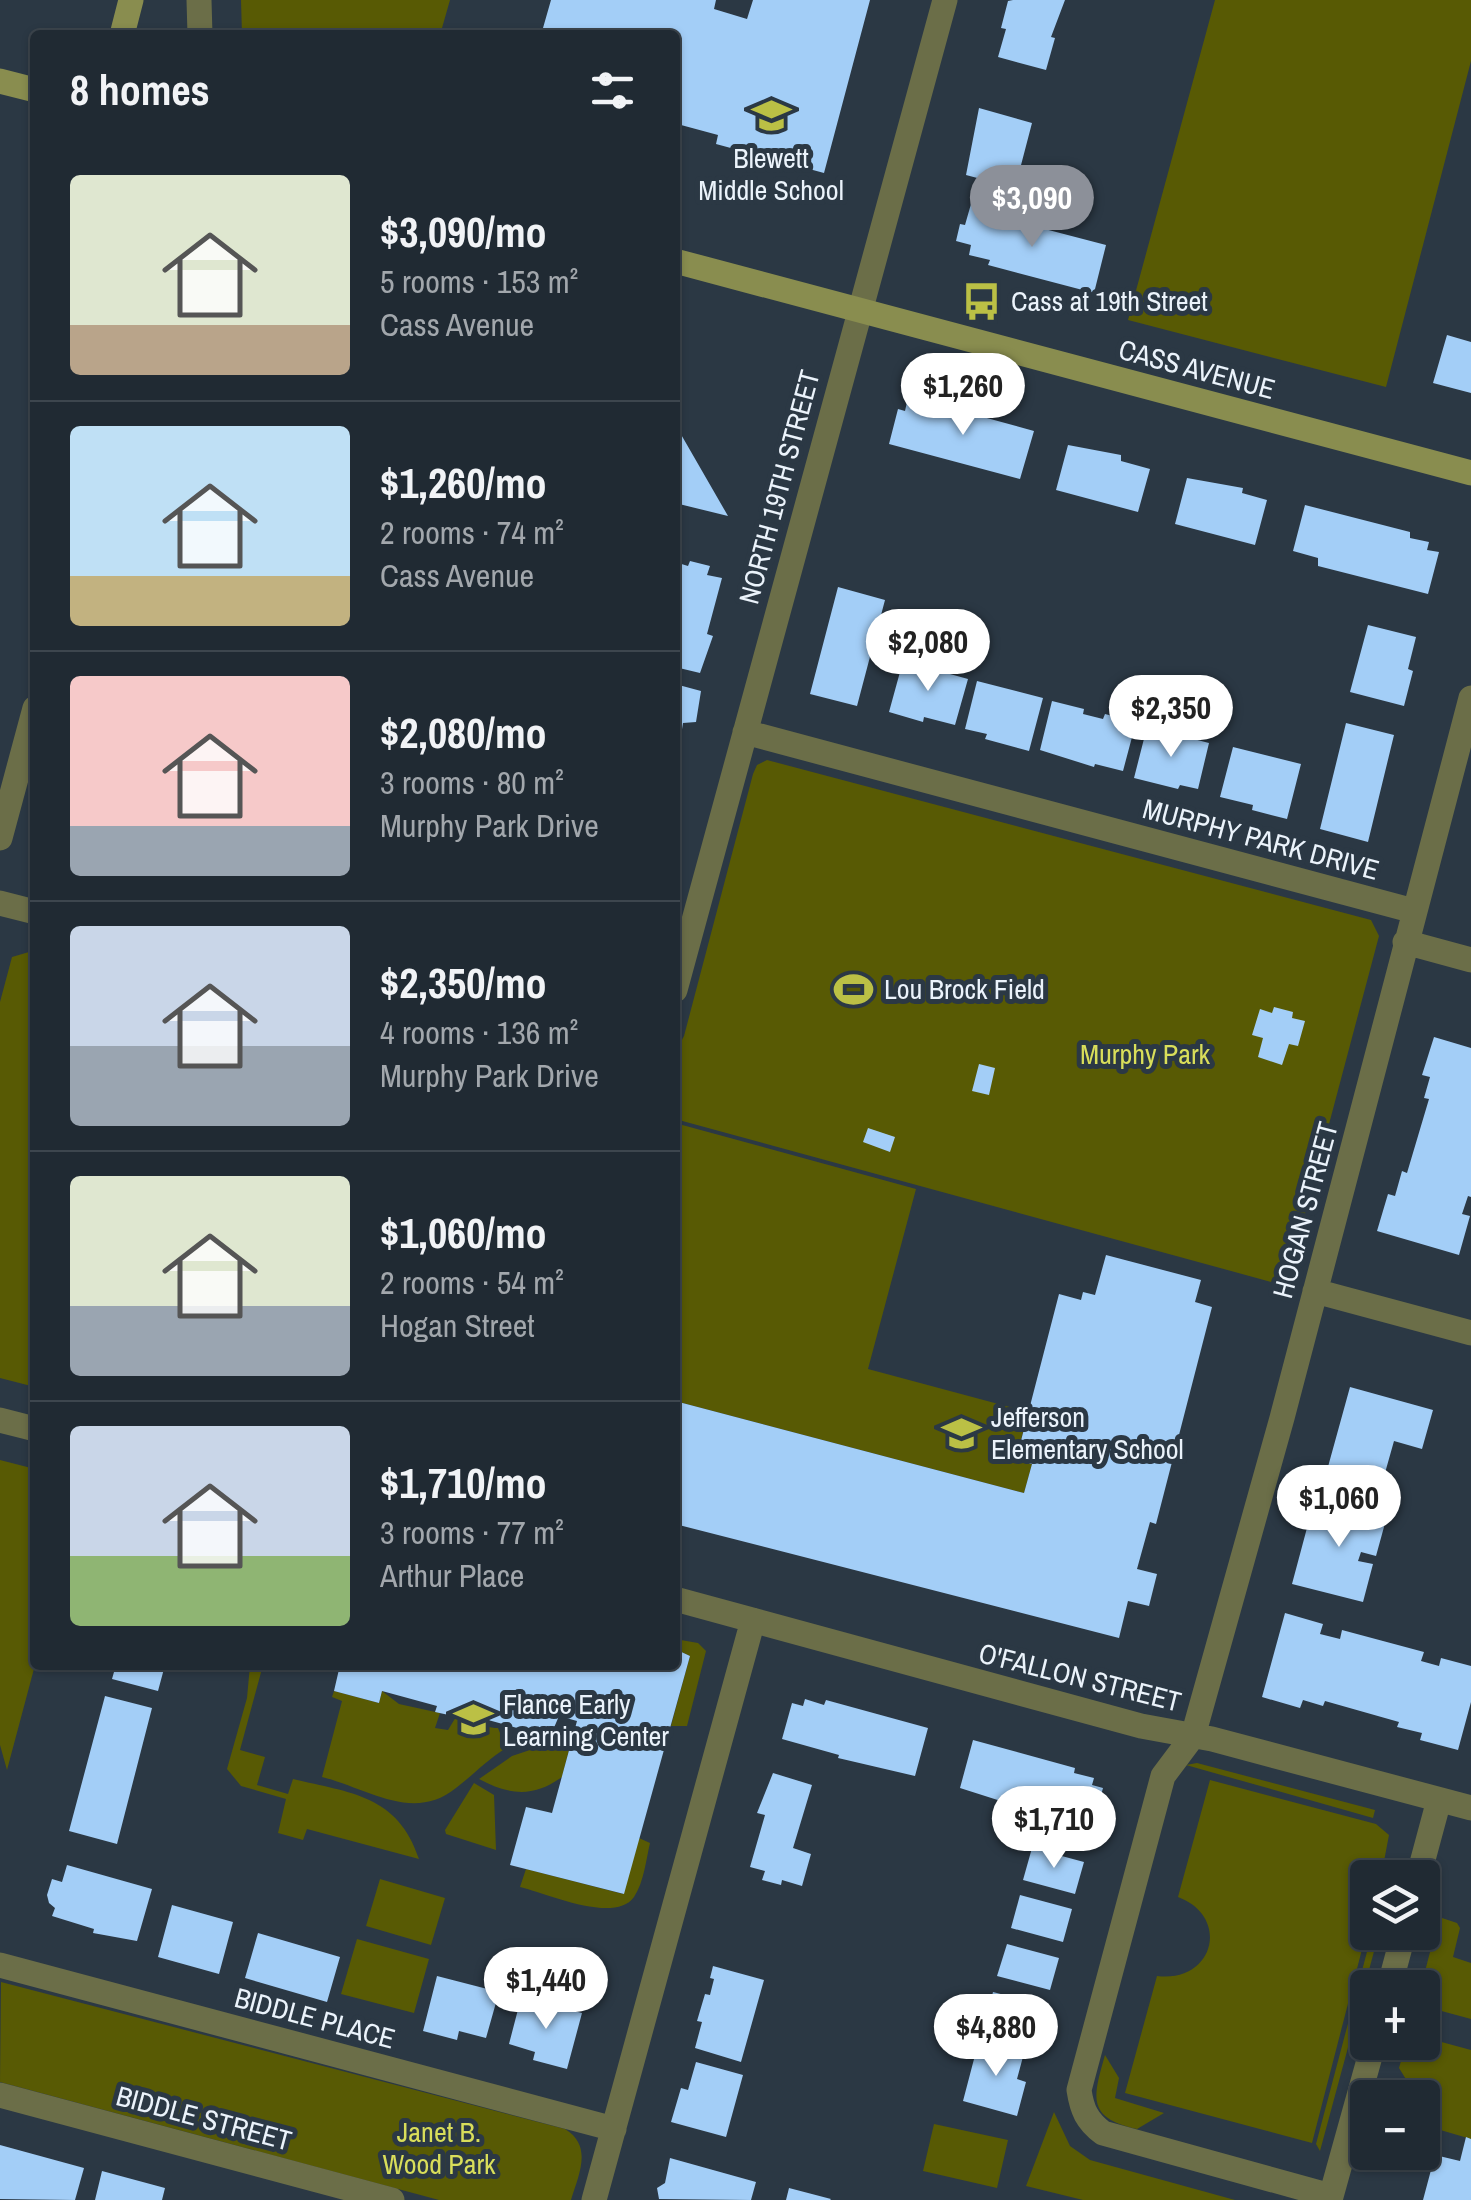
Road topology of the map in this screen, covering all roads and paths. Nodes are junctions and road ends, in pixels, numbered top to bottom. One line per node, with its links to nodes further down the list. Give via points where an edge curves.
1 (131, 0): 4 (main road)
2 (199, 0): 5 (street)
3 (945, 0): 9 (street, NORTH 19TH STREET)
4 (123, 30)
5 (200, 30)
6 (0, 81): 7 (main road)
7 (30, 89)
8 (680, 262): 9 (main road, CASS AVENUE)
9 (860, 310): 10 (main road, CASS AVENUE); 13 (street, NORTH 19TH STREET)
10 (1471, 473)
11 (1471, 698): 17 (street, HOGAN STREET)
12 (30, 727): 14 (street)
13 (745, 732): 17 (street, MURPHY PARK DRIVE); 20 (street, NORTH 19TH STREET)
14 (0, 838)
15 (0, 903): 16 (street)
16 (30, 911)
17 (1414, 911): 18 (street, HOGAN STREET)
18 (1406, 942): 19 (street); 21 (street, HOGAN STREET)
19 (1471, 960)
20 (680, 972)
21 (1314, 1291): 22 (street); 27 (street, HOGAN STREET)
22 (1471, 1333)
23 (0, 1420): 24 (street)
24 (30, 1428)
25 (680, 1601): 26 (street, O'FALLON STREET)
26 (754, 1620): 27 (street, O'FALLON STREET); 34 (street)
27 (1193, 1736): 28 (street, O'FALLON STREET); 36 (street, via 1163,1776 1079,2090 1082,2107 1103,2133)
28 (1439, 1800): 29 (street, O'FALLON STREET); 30 (street)
29 (1471, 1808)
30 (1423, 1860)
31 (0, 1965): 34 (street, BIDDLE PLACE)
32 (1369, 2060): 36 (street)
33 (0, 2095): 35 (street, BIDDLE STREET)
34 (614, 2129): 38 (street)
35 (331, 2192): 37 (street, BIDDLE STREET)
36 (1331, 2198)
37 (392, 2200)
38 (594, 2200)

